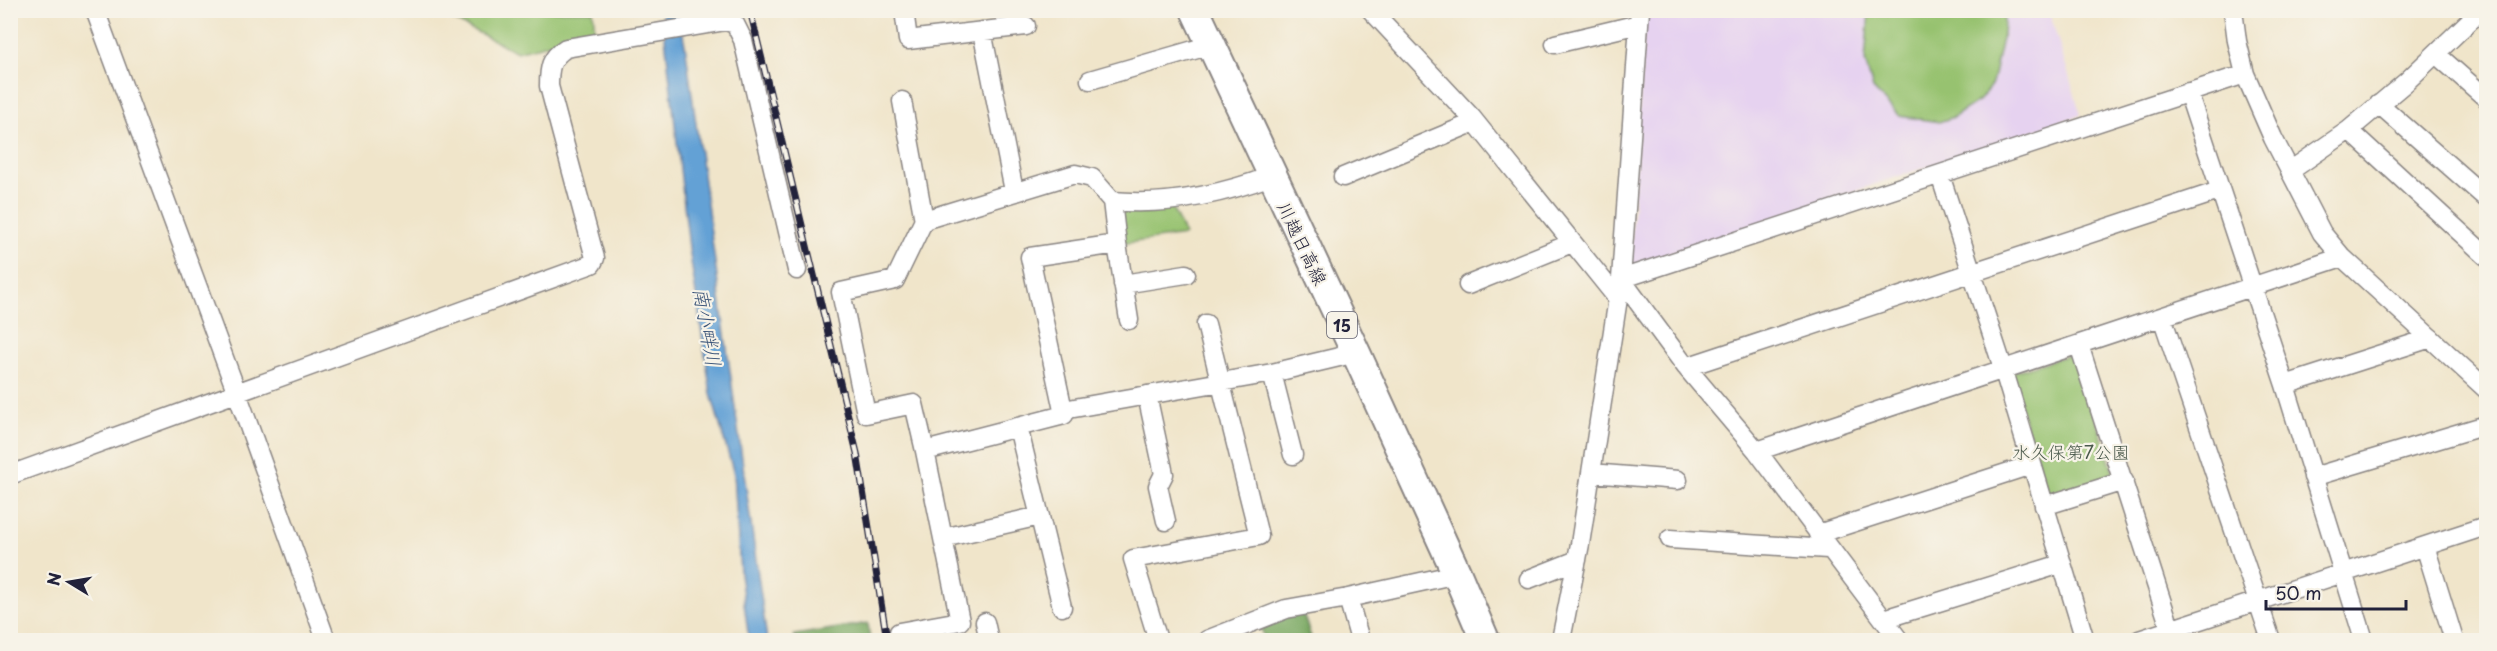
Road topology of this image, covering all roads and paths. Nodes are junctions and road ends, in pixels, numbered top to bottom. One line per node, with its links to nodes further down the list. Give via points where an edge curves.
1 (95, 10): 54 (street)
2 (904, 10): 9 (street, via 908,40)
3 (1195, 10): 11 (main road, 川越日高線 / 15)
4 (1371, 10): 19 (street)
5 (2233, 10): 13 (street)
6 (2481, 10): 12 (street)
7 (1639, 17): 10 (street); 37 (street)
8 (1026, 26): 9 (street)
9 (982, 31): 25 (street)
10 (1555, 44)
11 (1211, 45): 14 (street); 23 (main road, 川越日高線 / 15)
12 (2436, 54): 16 (street); 18 (street)
13 (2245, 74): 15 (street); 21 (street)
14 (1090, 80)
15 (2187, 92): 22 (street); 26 (street)
16 (2487, 98)
17 (902, 101): 29 (street)
18 (2379, 104): 20 (street); 27 (street)
19 (1475, 122): 24 (street); 30 (street)
20 (2349, 130): 21 (street); 32 (street)
21 (2290, 171): 33 (street, via 2322,233)
22 (1940, 175): 35 (street); 37 (street)
23 (1271, 176): 28 (street, via 1182,200); 47 (main road, 川越日高線 / 15)
24 (1343, 177)
25 (1014, 191): 28 (street, via 1075,174 1092,178); 29 (street)
26 (2219, 191): 35 (street); 40 (street)
27 (2487, 198)
28 (1112, 201): 31 (street)
29 (924, 220): 59 (street, via 895,280 842,292 866,414 914,404)
30 (1572, 243): 39 (street); 41 (street)
31 (1117, 244): 38 (street); 56 (street, via 1030,257)
32 (2487, 256)
33 (2343, 257): 40 (street); 45 (street)
34 (797, 270): 54 (street, via 743,40 735,24 726,21 566,48 549,65 549,86 595,258 592,264)
35 (1973, 273): 48 (street); 49 (street)
36 (1186, 274): 38 (street)
37 (1621, 279): 41 (street); 48 (street)
38 (1123, 285): 43 (street)
39 (1468, 285)
40 (2251, 287): 42 (street); 52 (street)
41 (1618, 299): 63 (street)
42 (2162, 317): 46 (street); 82 (street)
43 (1129, 321)
44 (1206, 324): 51 (street)
45 (2431, 338): 52 (street); 53 (street)
46 (2079, 345): 49 (street); 67 (street)
47 (1356, 353): 50 (street); 79 (main road, 川越日高線 / 15)
48 (1686, 367): 60 (street)
49 (2003, 369): 60 (street); 62 (street)
50 (1272, 373): 51 (street); 61 (street)
51 (1222, 382): 55 (street); 90 (street, via 1259,536 1133,559)
52 (2285, 385): 65 (street)
53 (2487, 389)
54 (237, 393): 64 (street); 87 (street)
55 (1147, 395): 56 (street); 70 (street, via 1164,474 1158,486)
56 (1063, 410): 58 (street, via 1064,416)
57 (2487, 425): 65 (street)
58 (1017, 427): 59 (street); 69 (street)
59 (925, 451): 72 (street)
60 (1757, 451): 74 (street)
61 (1293, 455)
62 (2031, 465): 68 (street); 74 (street)
63 (1591, 473): 66 (street); 76 (street)
64 (10, 475)
65 (2313, 477): 78 (street)
66 (1678, 480)
67 (2124, 481): 68 (street); 86 (street)
68 (2044, 506): 77 (street)
69 (1040, 516): 72 (street); 83 (street)
70 (1166, 521)
71 (2487, 526): 75 (street)
72 (943, 538): 88 (street, via 960,621 899,632)
73 (1670, 539): 74 (street)
74 (1823, 542): 84 (street)
75 (2426, 546): 78 (street); 100 (street)
76 (1577, 560): 80 (street); 94 (street)
77 (2061, 564): 84 (street); 96 (street)
78 (2343, 572): 82 (street); 99 (street)
79 (1457, 574): 81 (street); 93 (main road, 川越日高線 / 15)
80 (1529, 579)
81 (1348, 598): 91 (street, via 1286,609); 92 (street)
82 (2258, 603): 86 (street); 98 (street)
83 (1062, 606)
84 (1884, 619): 95 (street)
85 (985, 622): 89 (street)
86 (2173, 635): 97 (street)
87 (326, 640)
88 (900, 640)
89 (989, 640)
90 (1158, 640)
91 (1207, 640)
92 (1360, 640)
93 (1485, 640)
94 (1561, 640)
95 (1899, 640)
96 (2085, 640)
97 (2139, 640)
98 (2271, 640)
99 (2364, 640)
100 (2454, 640)

